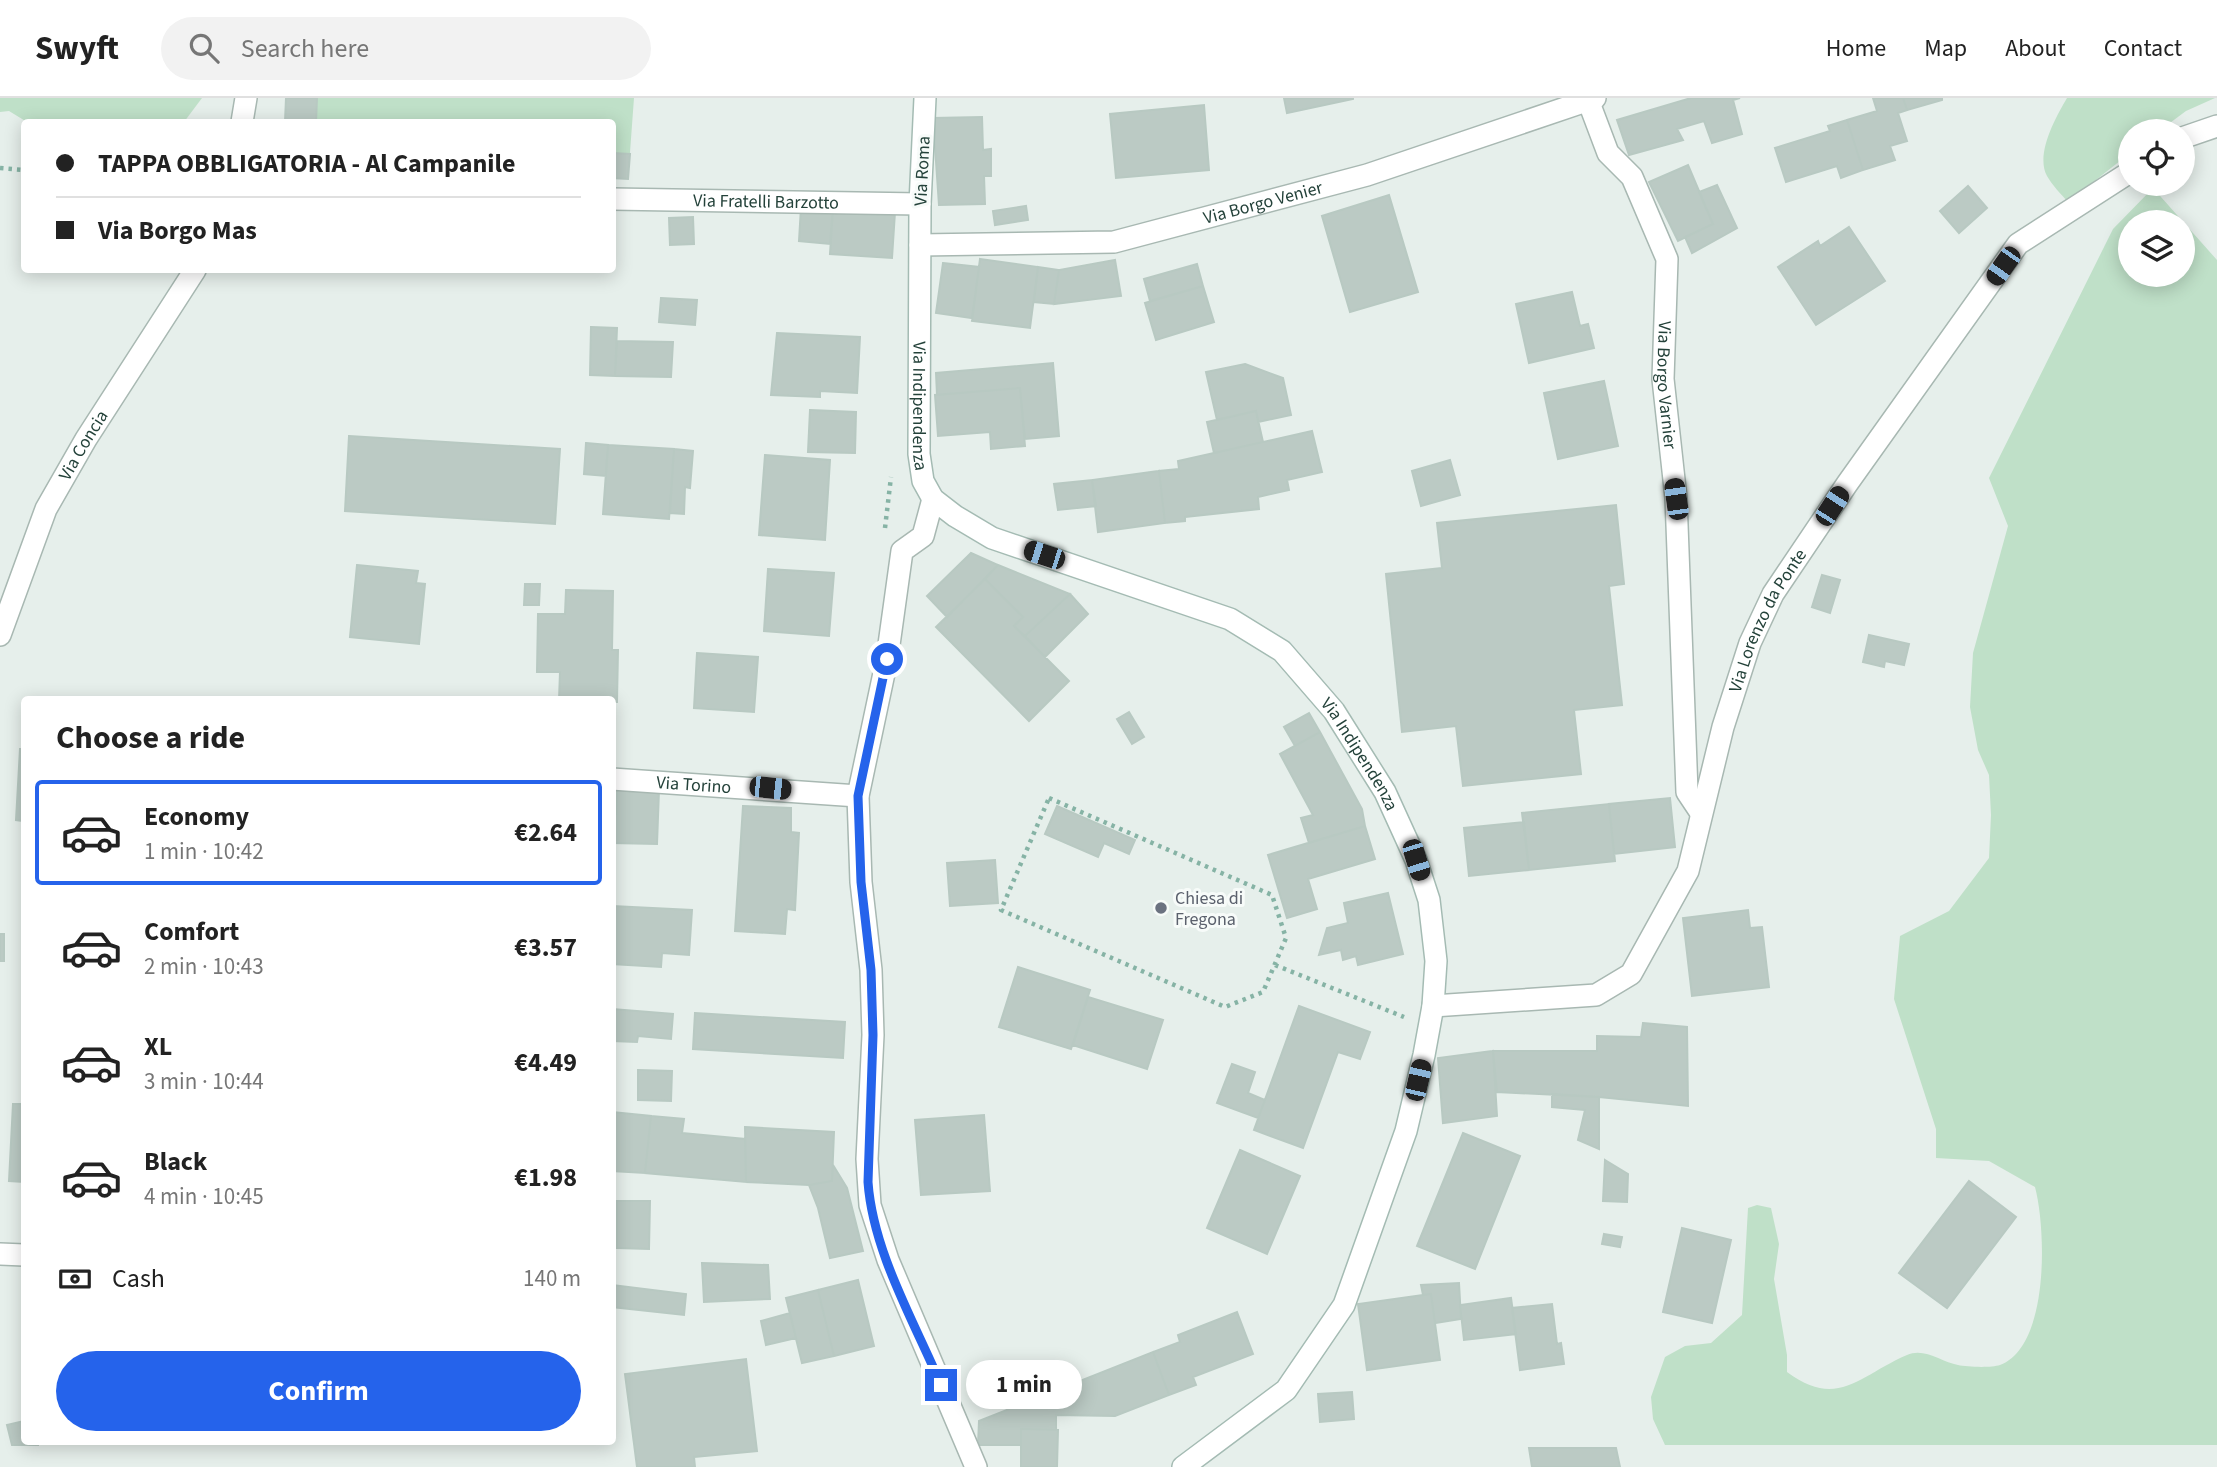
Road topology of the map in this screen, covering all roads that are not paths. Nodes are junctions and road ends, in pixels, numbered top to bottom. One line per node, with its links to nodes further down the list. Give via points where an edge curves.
1 (246, 98): 4 (street)
2 (925, 98): 9 (street, Via Roma)
3 (1591, 99): 10 (street, Via Borgo Venier, via 1367,175 1114,242); 16 (street, Via Borgo Varnier, via 1608,153 1632,177 1667,259 1663,379 1676,499 1687,792)
4 (242, 119)
5 (2217, 125): 6 (street)
6 (2195, 133)
7 (2118, 180): 16 (street, Via Lorenzo da Ponte, via 2018,244 1773,594 1750,643)
8 (616, 199): 9 (street, Via Fratelli Barzotto)
9 (920, 204): 10 (street, Via Roma)
10 (920, 245): 12 (street, Via Indipendenza, via 919,454 923,481)
11 (193, 273): 13 (street, Via Concia, via 46,509)
12 (933, 499): 15 (street, via 923,536 902,551 887,659); 17 (street, Via Indipendenza, via 992,537 1230,619 1282,651 1334,711 1385,792 1416,860 1429,900 1436,961)
13 (0, 635)
14 (616, 779): 15 (street, Via Torino)
15 (858, 796): 20 (street, via 872,1009 870,1205 888,1260)
16 (1701, 813): 17 (street, Via Lorenzo da Ponte, via 1688,871 1631,974 1596,995)
17 (1433, 1006): 21 (street, Via Indipendenza, via 1406,1131 1344,1305 1286,1390)
18 (0, 1254): 19 (street)
19 (21, 1255)
20 (976, 1467)
21 (1183, 1467)

